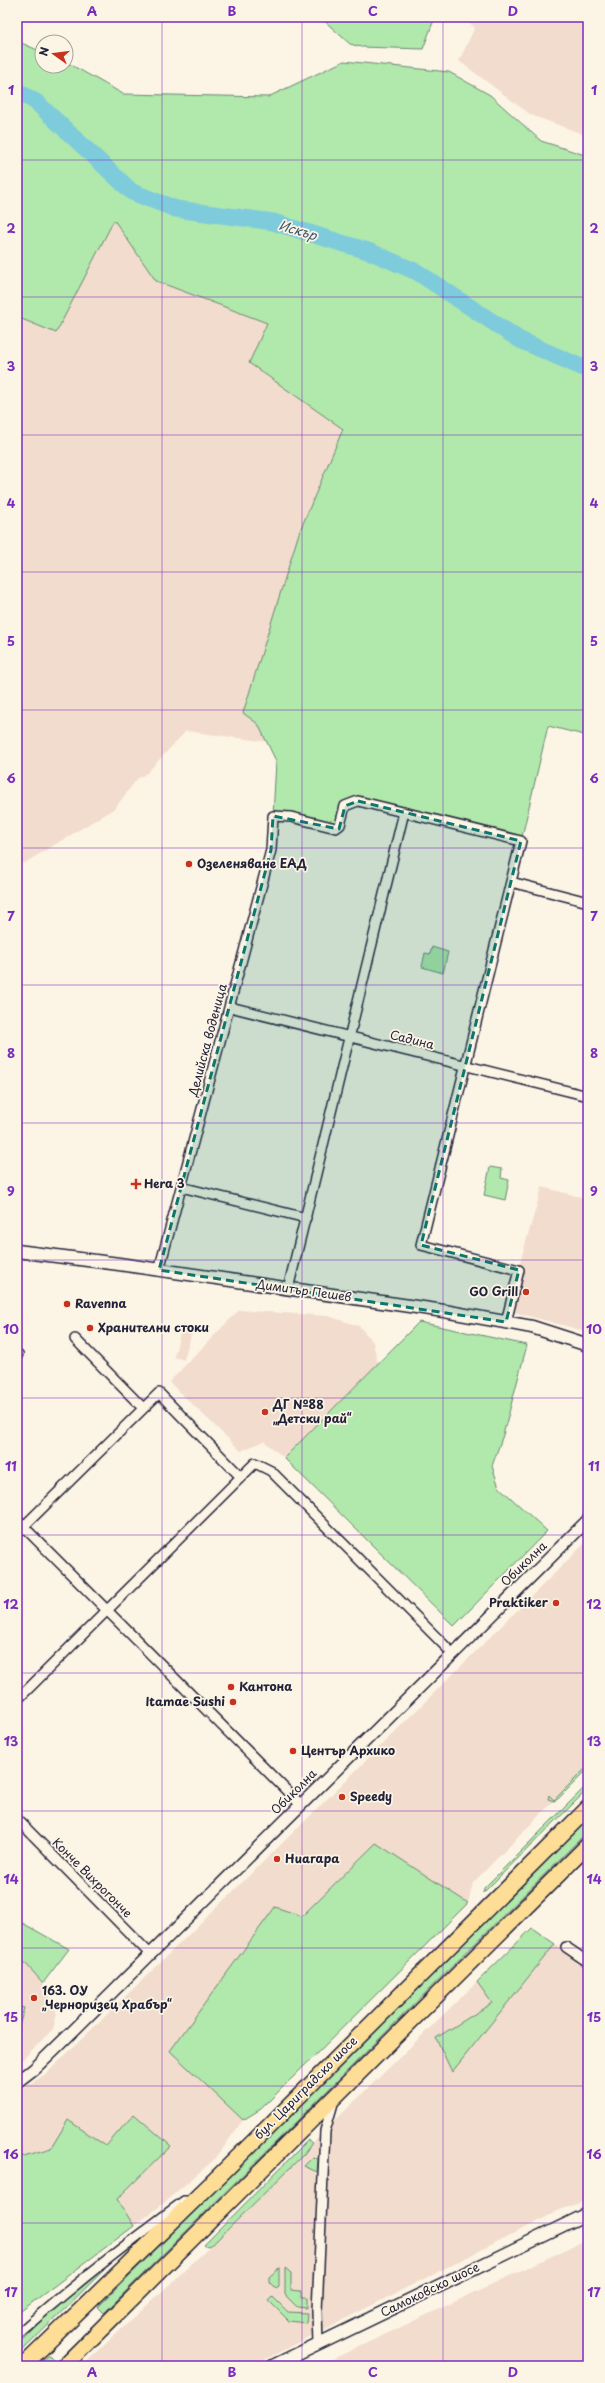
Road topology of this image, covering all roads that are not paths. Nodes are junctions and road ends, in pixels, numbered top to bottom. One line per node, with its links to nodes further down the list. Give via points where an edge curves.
1 (404, 812): 2 (street, via 521,842); 4 (street, Делийска воденица, via 358,801 345,806 340,825 336,828 291,817 273,816 271,850); 5 (street)
2 (511, 882): 3 (street); 6 (street)
3 (588, 902)
4 (230, 1007): 5 (street, Садина); 8 (street, Делийска воденица)
5 (350, 1036): 6 (street, Садина); 9 (street)
6 (465, 1065): 7 (street, Садина); 13 (street, via 421,1245 519,1270)
7 (588, 1096)
8 (181, 1187): 9 (street); 11 (street, Делийска воденица)
9 (306, 1218): 12 (street)
10 (17, 1251): 11 (main road, Димитър Пешев)
11 (159, 1270): 12 (main road, Димитър Пешев)
12 (288, 1289): 13 (main road, Димитър Пешев)
13 (506, 1322): 15 (main road, Димитър Пешев)
14 (75, 1339): 16 (street)
15 (588, 1345)
16 (143, 1408): 17 (street, via 158,1393); 19 (street)
17 (241, 1477): 20 (street); 21 (street, via 255,1463 271,1471)
18 (588, 1520): 21 (street, Обиколна)
19 (19, 1526): 20 (street)
20 (108, 1611): 22 (street); 23 (street)
21 (452, 1653): 23 (street, Обиколна)
22 (17, 1700)
23 (300, 1804): 28 (street, Обиколна)
24 (588, 1808): 32 (highway, бул. Цариградско шосе)
25 (17, 1818): 28 (street, Конче Вихрогонче)
26 (588, 1845): 31 (highway)
27 (566, 1947): 29 (street)
28 (150, 1954): 30 (street, Обиколна, via 34,2069)
29 (588, 1962)
30 (17, 2082)
31 (335, 2096): 35 (street, via 325,2131 317,2311); 37 (highway)
32 (222, 2172): 34 (street, via 109,2256); 36 (highway, бул. Цариградско шосе)
33 (588, 2214): 35 (main road, Самоковско шосе)
34 (17, 2335)
35 (318, 2344): 38 (main road, Самоковско шосе)
36 (23, 2366)
37 (64, 2366)
38 (273, 2366)

